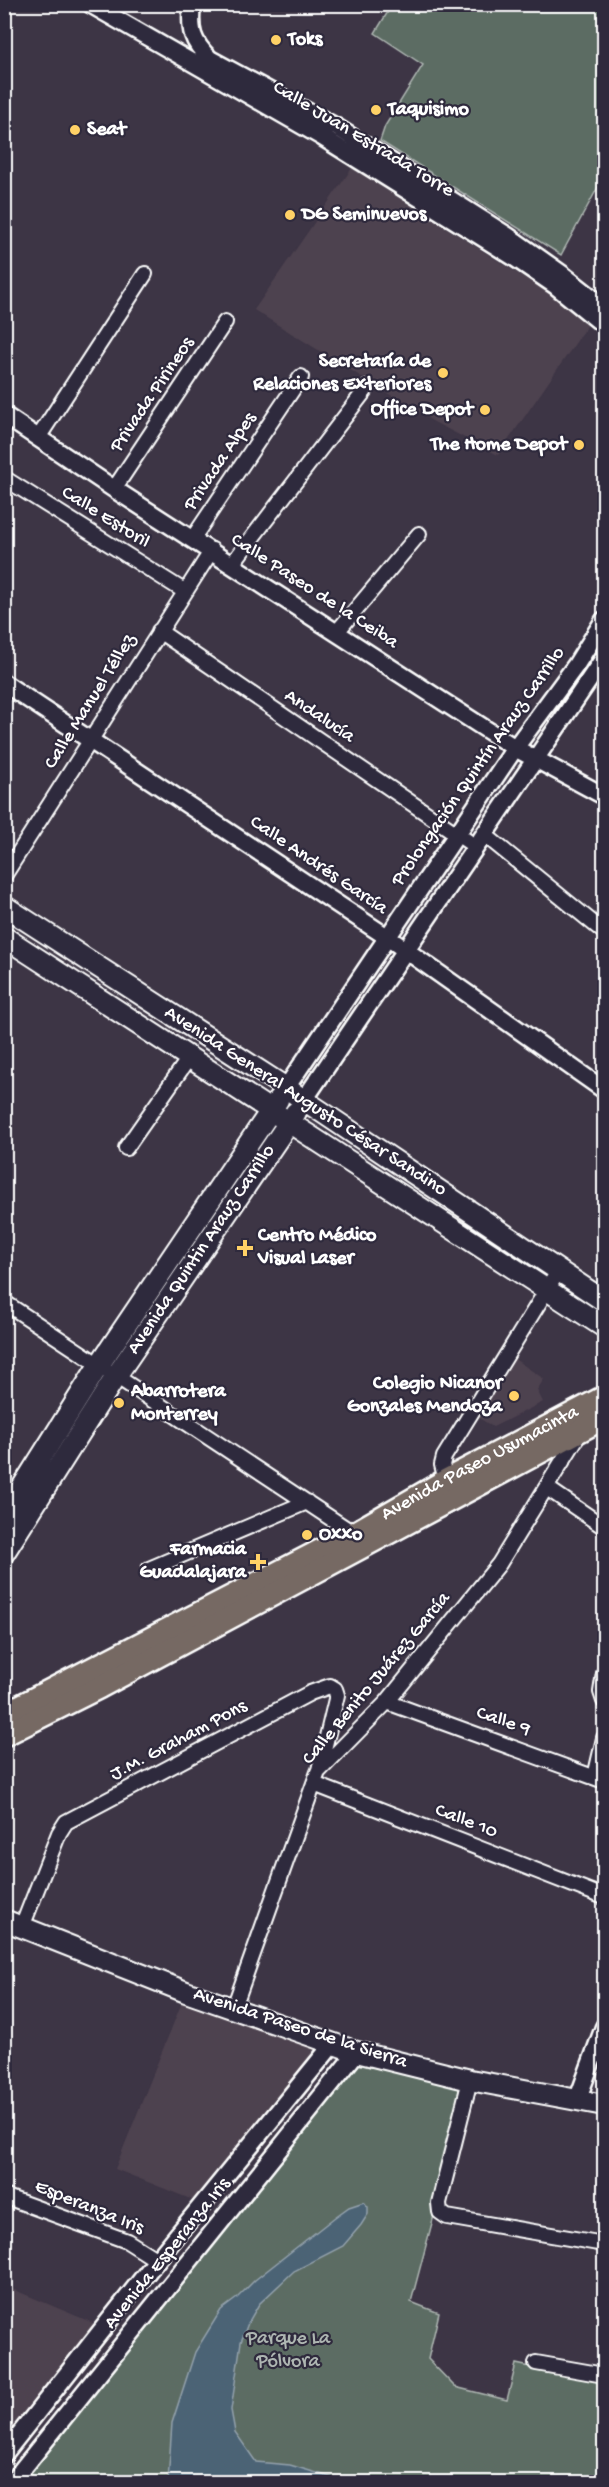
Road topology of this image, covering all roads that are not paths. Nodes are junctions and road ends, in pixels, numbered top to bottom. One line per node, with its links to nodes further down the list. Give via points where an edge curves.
1 (90, 4): 3 (street, Calle Juan Estrada Torre)
2 (192, 4): 3 (street, Calle Juan Estrada Torre, via 196,46 210,59)
3 (299, 115): 5 (street, Calle Juan Estrada Torre, via 338,128 508,236); 7 (street, Calle Juan Estrada Torre, via 512,256)
4 (145, 274): 11 (street)
5 (604, 307)
6 (225, 322): 13 (street, Privada Pirineos)
7 (604, 325)
8 (301, 377): 15 (street, Privada Alpes)
9 (368, 388): 17 (street)
10 (4, 415): 11 (street, Calle Paseo de la Ceiba)
11 (38, 438): 13 (street, Calle Paseo de la Ceiba)
12 (4, 478): 18 (street, Calle Estoril)
13 (114, 489): 15 (street, Calle Paseo de la Ceiba)
14 (419, 534): 21 (street)
15 (193, 538): 16 (street, Calle Paseo de la Ceiba)
16 (212, 550): 17 (street, Calle Paseo de la Ceiba); 18 (street, Calle Manuel Téllez)
17 (232, 564): 21 (street, Calle Paseo de la Ceiba)
18 (184, 591): 20 (street, Calle Manuel Téllez)
19 (604, 620): 25 (street, Prolongación Quintín Arauz Carrillo)
20 (159, 631): 24 (street, Calle Manuel Téllez); 28 (street, Andalucía)
21 (336, 633): 25 (street, Calle Paseo de la Ceiba)
22 (604, 658): 26 (street, Prolongación Quintín Arauz Carrillo)
23 (4, 683): 24 (street, Calle Andrés García)
24 (90, 740): 30 (street, Calle Manuel Téllez); 34 (street, Calle Andrés García)
25 (515, 748): 26 (street, Calle Paseo de la Ceiba); 28 (street, Prolongación Quintín Arauz Carrillo)
26 (536, 761): 27 (street, Calle Paseo de la Ceiba); 29 (street, Prolongación Quintín Arauz Carrillo)
27 (604, 796)
28 (458, 835): 29 (street, Andalucía); 34 (street, Prolongación Quintín Arauz Carrillo)
29 (481, 841): 32 (street, Andalucía); 35 (street, Prolongación Quintín Arauz Carrillo)
30 (4, 876)
31 (4, 906): 37 (main road, Avenida General Augusto César Sandino)
32 (604, 932)
33 (4, 937): 36 (main road, Avenida General Augusto César Sandino)
34 (387, 937): 35 (street, Calle Andrés García); 37 (street, Prolongación Quintín Arauz Carrillo)
35 (406, 950): 38 (street, Calle Andrés García); 39 (street, Avenida Quintin Arauz Carrillo)
36 (189, 1058): 40 (main road, Avenida General Augusto César Sandino); 42 (street)
37 (286, 1088): 39 (main road, Avenida General Augusto César Sandino); 40 (main road, Avenida Quintin Arauz Carrillo)
38 (604, 1090)
39 (304, 1100): 41 (main road, Avenida Quintin Arauz Carrillo); 43 (main road, Avenida General Augusto César Sandino)
40 (270, 1111): 41 (main road, Avenida General Augusto César Sandino); 48 (main road, Avenida Quintin Arauz Carrillo)
41 (289, 1123): 44 (main road, Avenida General Augusto César Sandino); 49 (main road, Avenida Quintin Arauz Carrillo)
42 (126, 1148)
43 (559, 1270): 44 (street); 45 (main road, Avenida General Augusto César Sandino)
44 (547, 1290): 47 (main road, Avenida General Augusto César Sandino); 53 (street, via 444,1457)
45 (604, 1300)
46 (4, 1302): 48 (street)
47 (604, 1327)
48 (99, 1365): 49 (street); 56 (main road, Avenida Quintin Arauz Carrillo)
49 (116, 1376): 55 (street); 59 (main road, Avenida Quintin Arauz Carrillo)
50 (604, 1397): 53 (main road, Avenida Paseo Usumacinta)
51 (604, 1418): 52 (main road, Avenida Paseo Usumacinta)
52 (582, 1430): 54 (street, Calle Benito Juárez García); 58 (main road, Avenida Paseo Usumacinta)
53 (446, 1480): 58 (main road, Avenida Paseo Usumacinta)
54 (547, 1488): 57 (street); 63 (street, Calle Benito Juárez García, via 499,1564)
55 (307, 1502): 58 (street); 60 (street)
56 (4, 1516)
57 (604, 1527)
58 (361, 1538): 64 (main road, Avenida Paseo Usumacinta); 65 (main road, Avenida Paseo Usumacinta, via 100,1687)
59 (4, 1553)
60 (149, 1569)
61 (604, 1673): 62 (street)
62 (604, 1701)
63 (387, 1702): 67 (street, Calle Benito Juárez García); 68 (street, Calle 9)
64 (4, 1714)
65 (4, 1735)
66 (604, 1738): 68 (street)
67 (316, 1778): 69 (street, Calle 10); 70 (street, J.M. Graham Pons, via 337,1695 330,1686 66,1822); 71 (street, Calle Benito Juárez García)
68 (600, 1779)
69 (604, 1897)
70 (13, 1924): 71 (main road, Avenida Paseo de la Sierra)
71 (233, 2010): 73 (main road, Avenida Paseo de la Sierra)
72 (604, 2027): 76 (street)
73 (333, 2044): 74 (main road, Avenida Paseo de la Sierra); 80 (street, Avenida Esperanza Iris)
74 (357, 2052): 75 (main road, Avenida Paseo de la Sierra); 84 (street, Avenida Esperanza Iris)
75 (470, 2080): 76 (main road, Avenida Paseo de la Sierra); 79 (street, via 440,2212 447,2217)
76 (577, 2100): 77 (main road, Avenida Paseo de la Sierra)
77 (604, 2105)
78 (4, 2196): 80 (street, Esperanza Iris, via 126,2241)
79 (604, 2244)
80 (157, 2260): 83 (street, Avenida Esperanza Iris)
81 (536, 2363): 82 (street)
82 (604, 2375)
83 (31, 2421): 84 (street); 85 (street, Avenida Esperanza Iris)
84 (50, 2435): 86 (street, Avenida Esperanza Iris)
85 (4, 2454)
86 (12, 2482)

